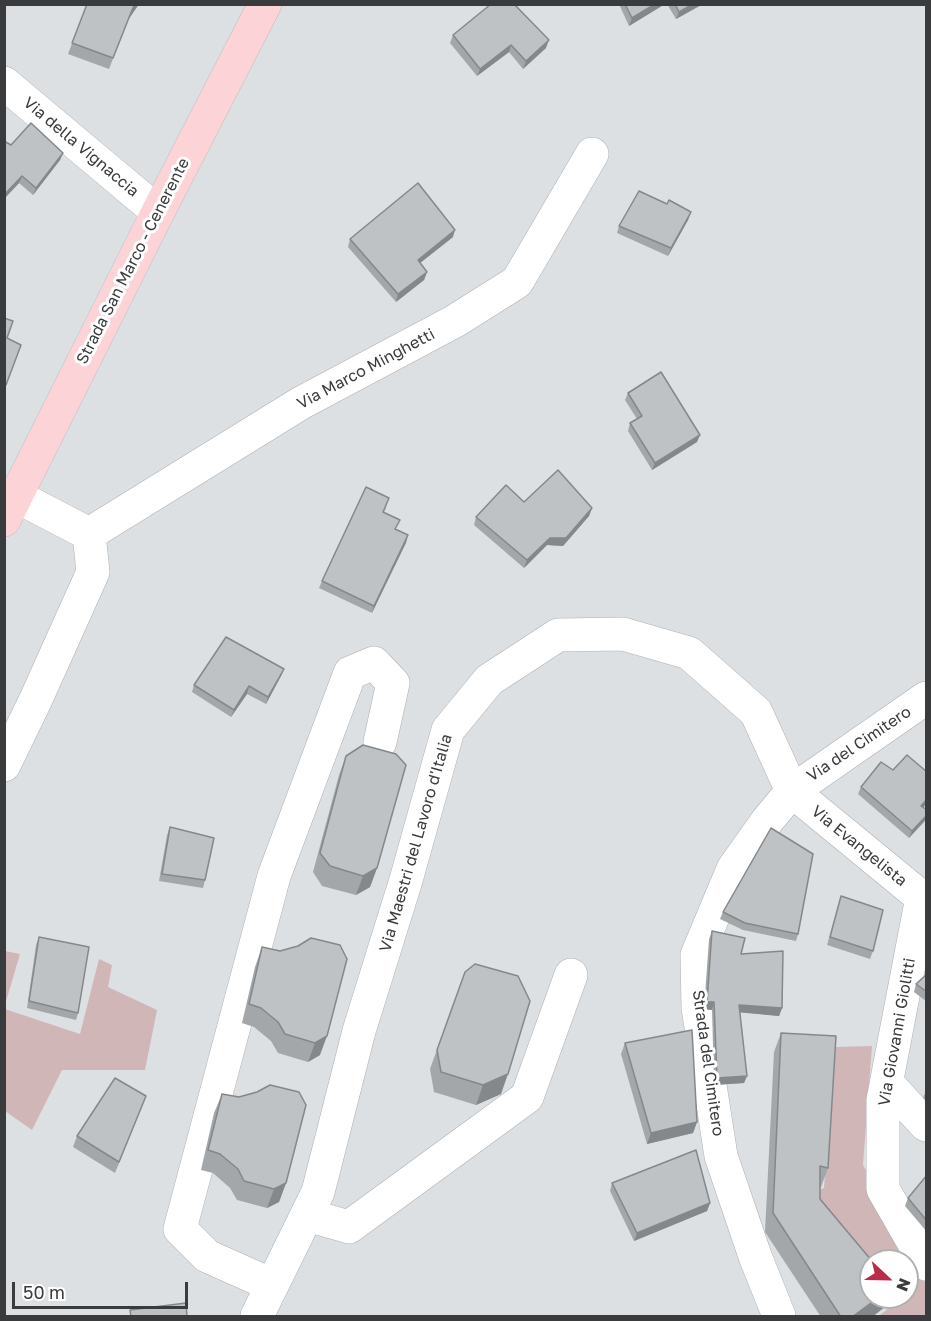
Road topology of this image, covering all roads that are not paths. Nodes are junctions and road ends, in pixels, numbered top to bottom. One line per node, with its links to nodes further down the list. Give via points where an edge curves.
1 (265, 4): 4 (main road, Strada San Marco - Cenerente)
2 (4, 83): 4 (street, Via della Vignaccia)
3 (592, 154): 6 (street, Via Marco Minghetti, via 517,282 455,321 301,403)
4 (158, 212): 5 (main road, Strada San Marco - Cenerente)
5 (10, 508): 6 (street)
6 (89, 534): 9 (street, via 93,572)
7 (927, 698): 10 (street, Via del Cimitero)
8 (380, 742): 17 (street, via 393,683 374,663 350,673 274,876 180,1229 207,1256)
9 (4, 765)
10 (792, 790): 11 (street, Via Evangelista); 15 (street, Via Maestri del Lavoro d'Italia, via 756,712 689,653 623,634 558,635 489,680 448,730 360,1031 318,1192); 19 (street, Strada del Cimitero, via 733,869 697,955 698,1008 721,1156)
11 (925, 899): 13 (street, Via Giovanni Giolitti)
12 (571, 975): 15 (street, via 527,1097 349,1227)
13 (886, 1083): 14 (street); 16 (street, Via Giovanni Giolitti, via 883,1189)
14 (927, 1125)
15 (308, 1215): 17 (street, Via Maestri del Lavoro d'Italia)
16 (927, 1264)
17 (272, 1285): 18 (street, Via Maestri del Lavoro d'Italia)
18 (257, 1317)
19 (779, 1317)

